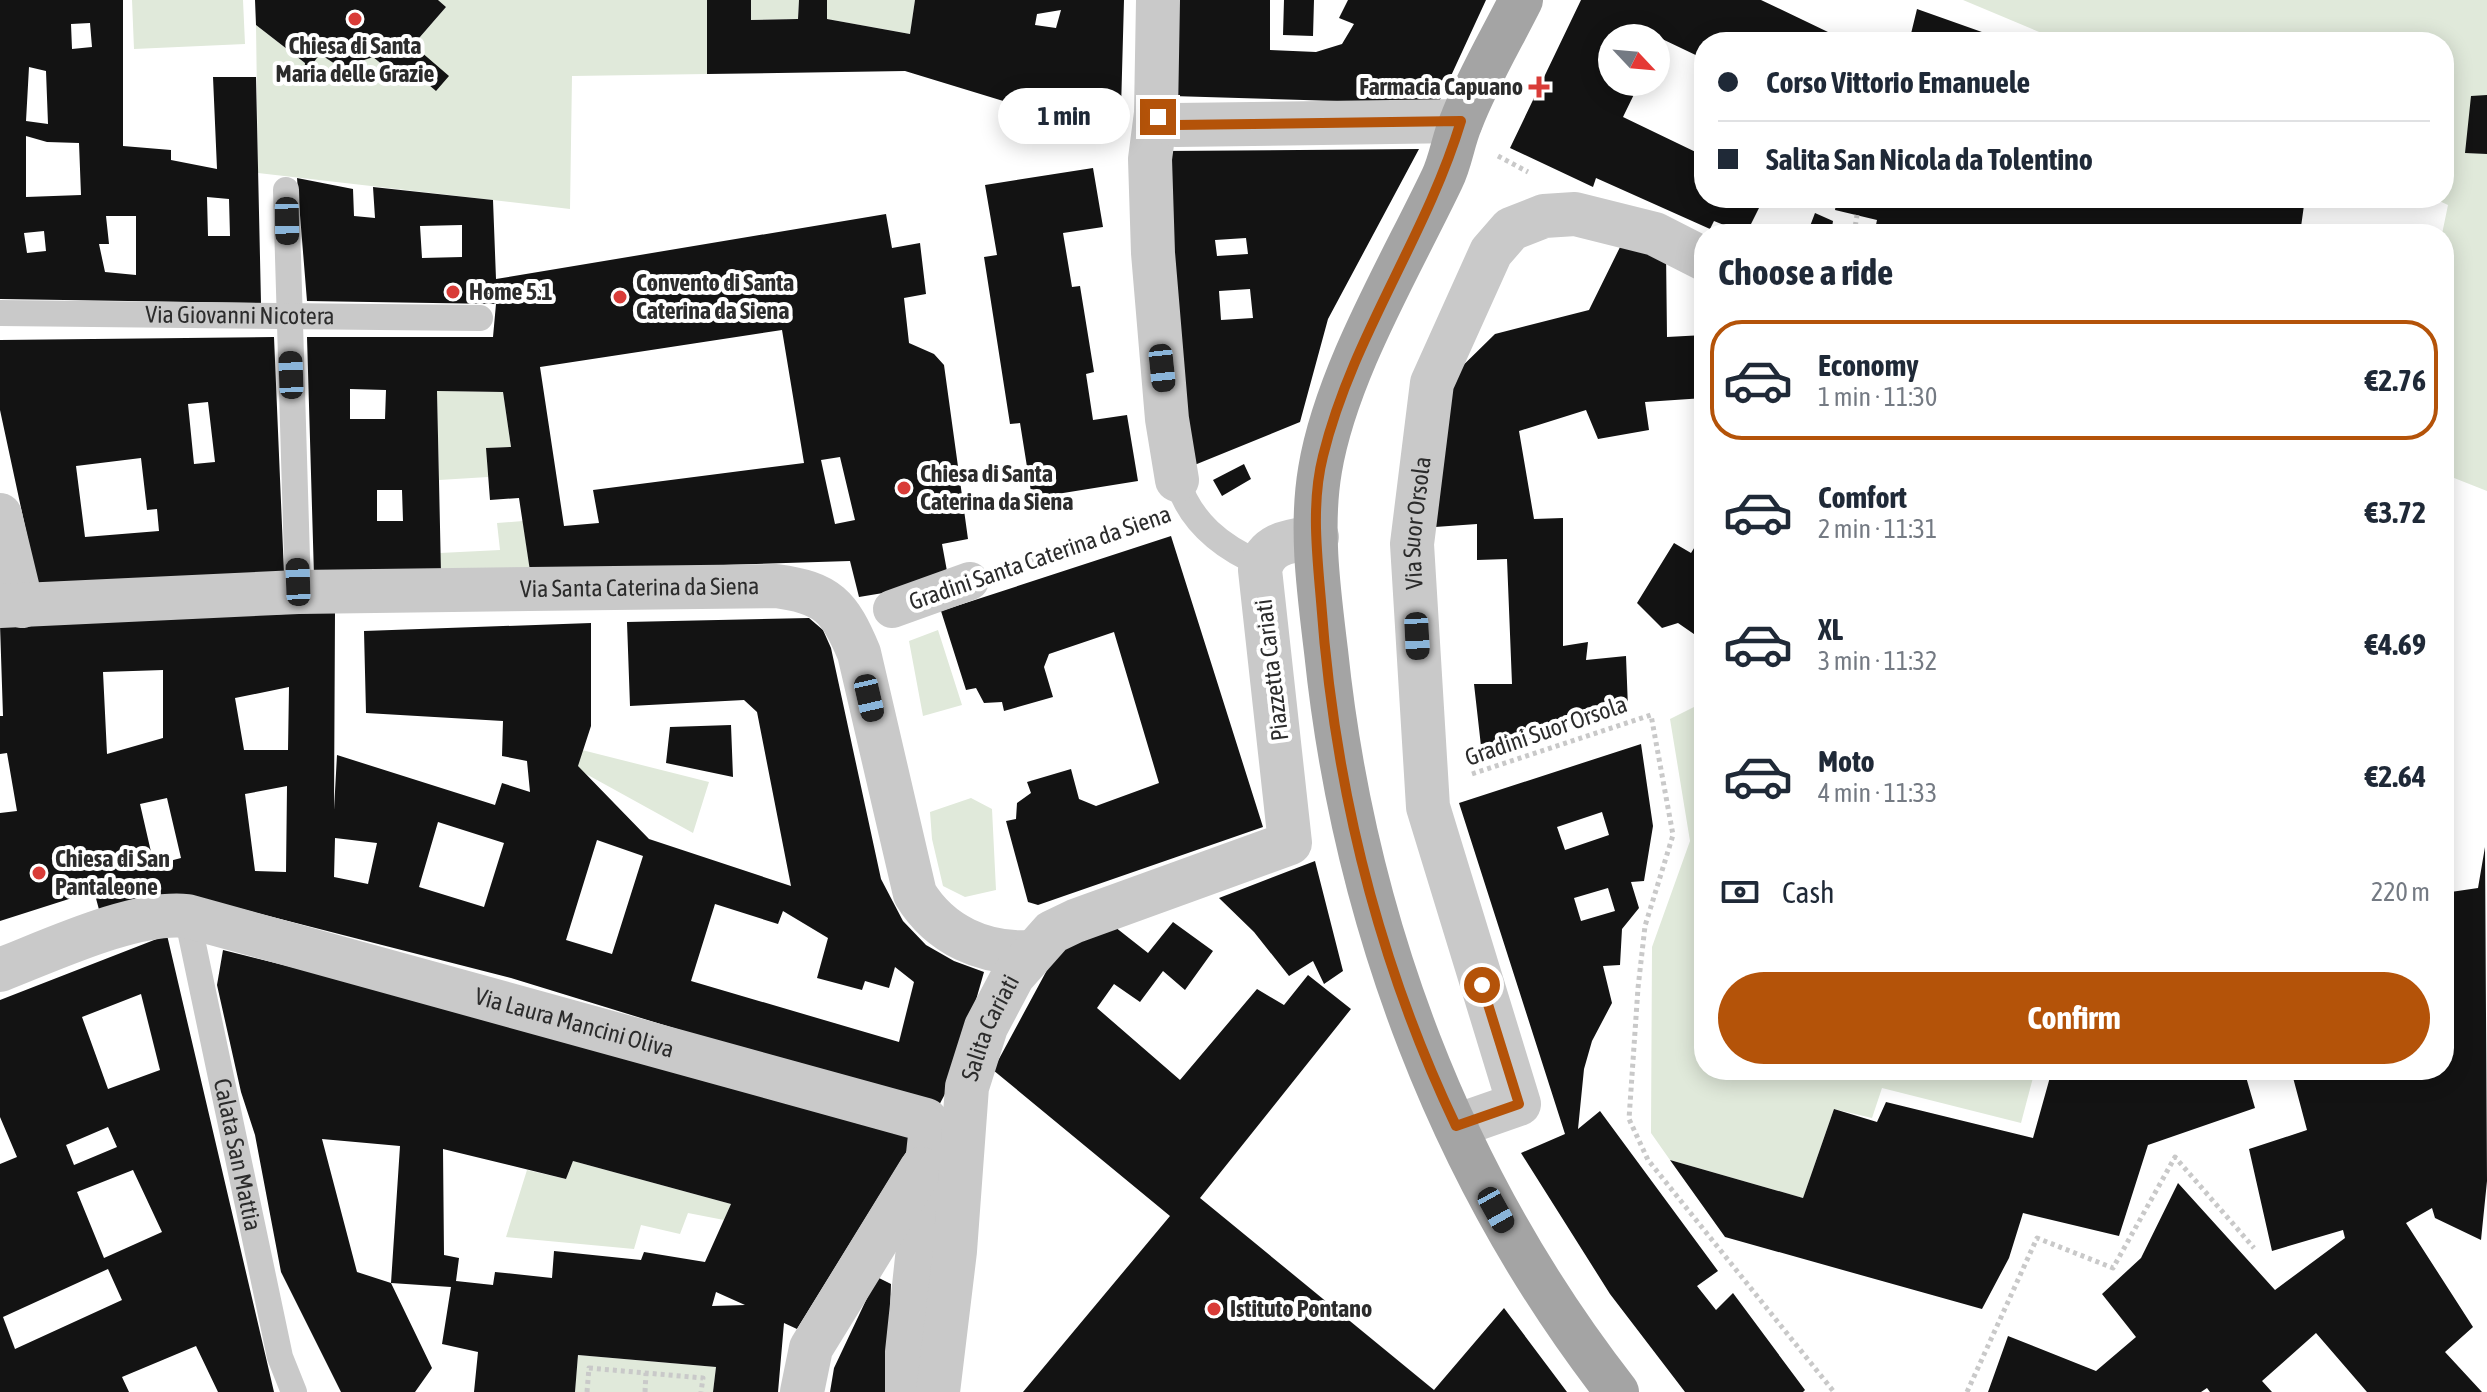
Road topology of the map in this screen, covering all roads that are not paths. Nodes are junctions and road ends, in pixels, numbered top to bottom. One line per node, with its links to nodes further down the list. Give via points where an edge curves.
1 (1158, 0): 3 (street)
2 (1521, 0): 4 (main road)
3 (1156, 113): 4 (street, via 1176,125); 10 (street, via 1150,159 1153,253 1167,419)
4 (1461, 121): 12 (main road, via 1445,173 1380,303 1335,415 1319,472)
5 (286, 190): 8 (lane)
6 (1694, 254): 22 (street, Via Suor Orsola, via 1655,234 1575,214 1544,216 1511,229 1491,252 1432,383 1412,544 1428,807 1519,1104)
7 (0, 313): 8 (lane, Via Giovanni Nicotera)
8 (289, 316): 9 (lane, Via Giovanni Nicotera); 15 (lane)
9 (480, 318)
10 (1182, 494): 13 (lane, via 1228,549)
11 (0, 515): 16 (street)
12 (1317, 537): 13 (street, Piazzetta Cariati, via 1278,544); 22 (main road, via 1339,751 1373,908 1418,1044)
13 (1261, 564): 18 (street, Piazzetta Cariati)
14 (970, 581): 17 (street, Gradini Santa Caterina da Siena)
15 (298, 592): 16 (street, Via Santa Caterina da Siena); 20 (street, Via Santa Caterina da Siena, via 776,586 823,598 842,616 859,653 915,894 936,923 968,941)
16 (11, 606)
17 (892, 609)
18 (1290, 843): 20 (street, Salita Cariati, via 1075,921 1052,932)
19 (187, 916): 21 (street, via 164,915 114,929); 23 (street, Via Laura Mancini Oliva, via 926,1120 931,1126); 24 (lane, Calata San Mattia, via 280,1357)
20 (1032, 952): 27 (street, Salita Cariati, via 986,1027 967,1087)
21 (0, 970)
22 (1456, 1126): 28 (main road, via 1514,1242)
23 (929, 1157): 25 (street, via 811,1348); 26 (street)
24 (294, 1392)
25 (802, 1392)
26 (907, 1392)
27 (938, 1392)
28 (1617, 1392)

